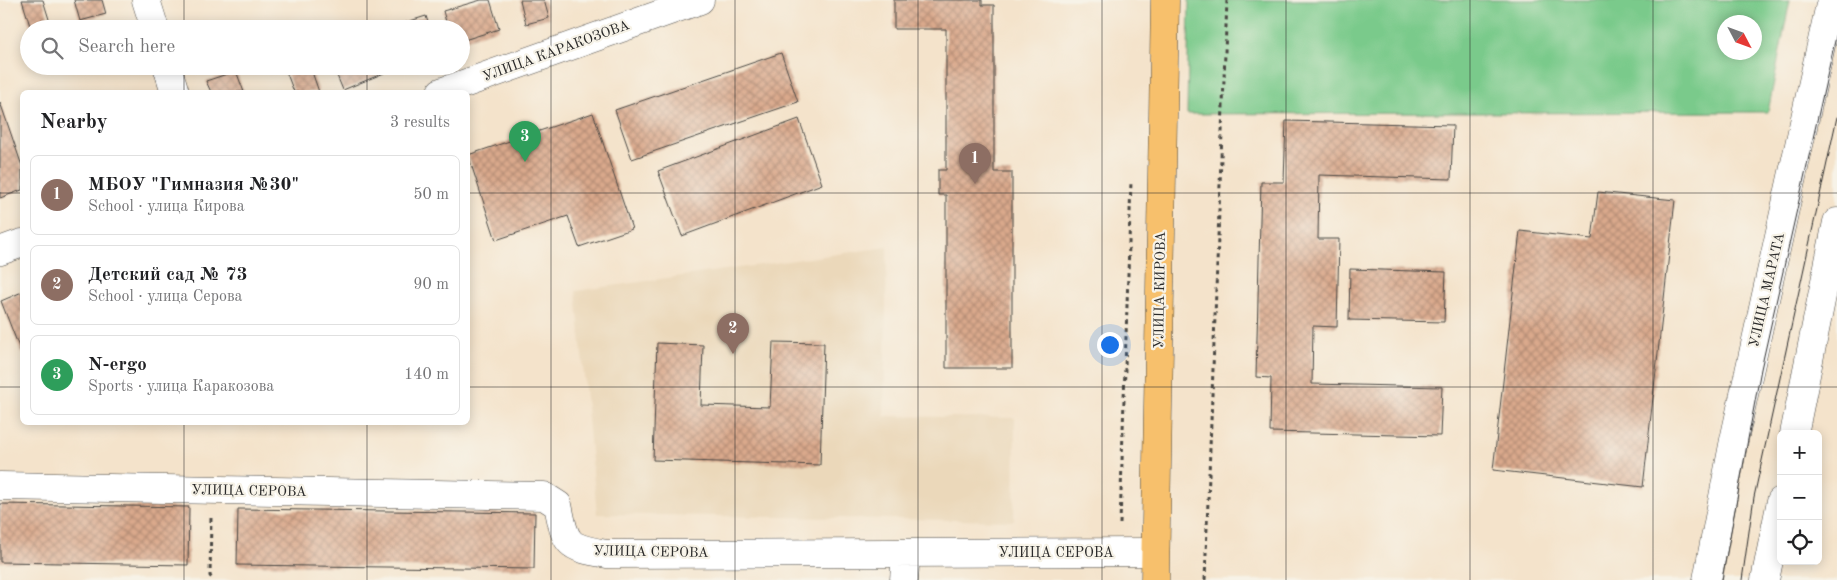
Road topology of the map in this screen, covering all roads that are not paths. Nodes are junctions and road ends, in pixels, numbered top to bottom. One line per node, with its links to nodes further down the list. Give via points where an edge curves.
1 (146, 0): 5 (street)
2 (700, 0): 8 (street, УЛИЦА КАРАКОЗОВА)
3 (1165, 0): 15 (main road, УЛИЦА КИРОВА)
4 (1832, 0): 19 (street, УЛИЦА МАРАТА, via 1734,440)
5 (152, 20)
6 (170, 75): 7 (street)
7 (174, 90)
8 (447, 90)
9 (1837, 222): 12 (street)
10 (20, 244): 11 (street)
11 (0, 251)
12 (1795, 430)
13 (0, 486): 16 (street, УЛИЦА СЕРОВА, via 544,496 558,505 564,535 578,549 607,554)
14 (1777, 520): 20 (street)
15 (1155, 552): 16 (street, УЛИЦА СЕРОВА); 18 (main road, УЛИЦА КИРОВА)
16 (906, 553): 17 (street)
17 (904, 580)
18 (1155, 580)
19 (1707, 580)
20 (1765, 580)

